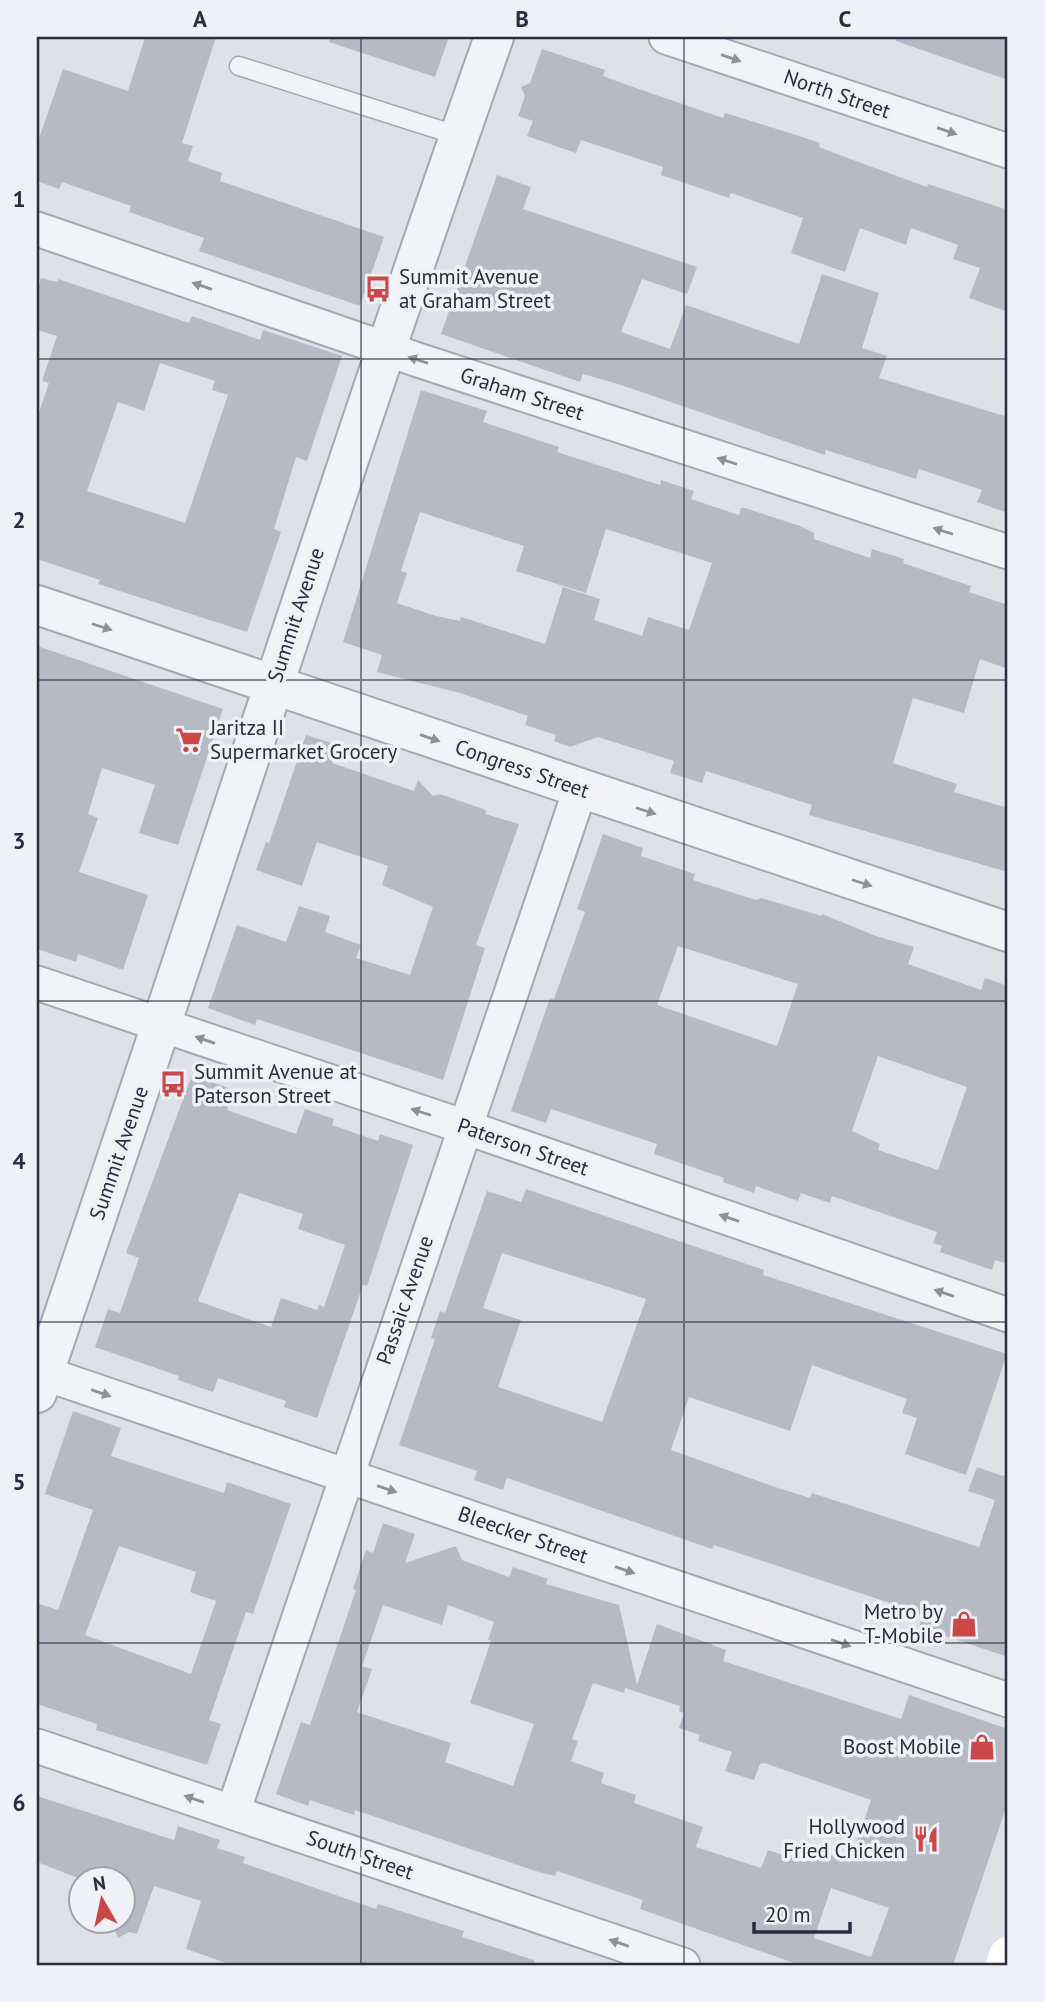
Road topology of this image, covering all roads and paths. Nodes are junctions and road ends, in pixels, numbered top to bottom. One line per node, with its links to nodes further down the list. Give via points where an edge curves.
1 (494, 37): 4 (street, Summit Avenue)
2 (666, 37): 5 (street, North Street, one-way to 5)
3 (239, 66): 4 (lane)
4 (459, 136): 7 (street, Summit Avenue)
5 (1008, 151)
6 (37, 229): 7 (street, Graham Street, one-way to 6)
7 (384, 348): 8 (street, Graham Street, one-way to 7); 10 (street, Summit Avenue)
8 (1008, 552)
9 (37, 606): 10 (street, Congress Street, one-way to 10)
10 (273, 684): 11 (street, Congress Street, one-way to 11); 14 (street, Summit Avenue)
11 (580, 790): 12 (street, Congress Street, one-way to 12); 15 (street, Passaic Avenue)
12 (1008, 932)
13 (37, 983): 14 (street, Paterson Street)
14 (163, 1026): 15 (street, Paterson Street, one-way to 14); 17 (street, Summit Avenue)
15 (465, 1126): 16 (street, Paterson Street, one-way to 15); 18 (street, Passaic Avenue)
16 (1008, 1315)
17 (39, 1379): 18 (street, Bleecker Street, one-way to 18)
18 (345, 1475): 19 (street, Bleecker Street, one-way to 19); 21 (street, Passaic Avenue)
19 (1008, 1700)
20 (37, 1746): 21 (street, South Street, one-way to 20)
21 (233, 1812): 23 (street, South Street, one-way to 21)
22 (1008, 1956): 24 (main road)
23 (683, 1965)
24 (1005, 1965)

